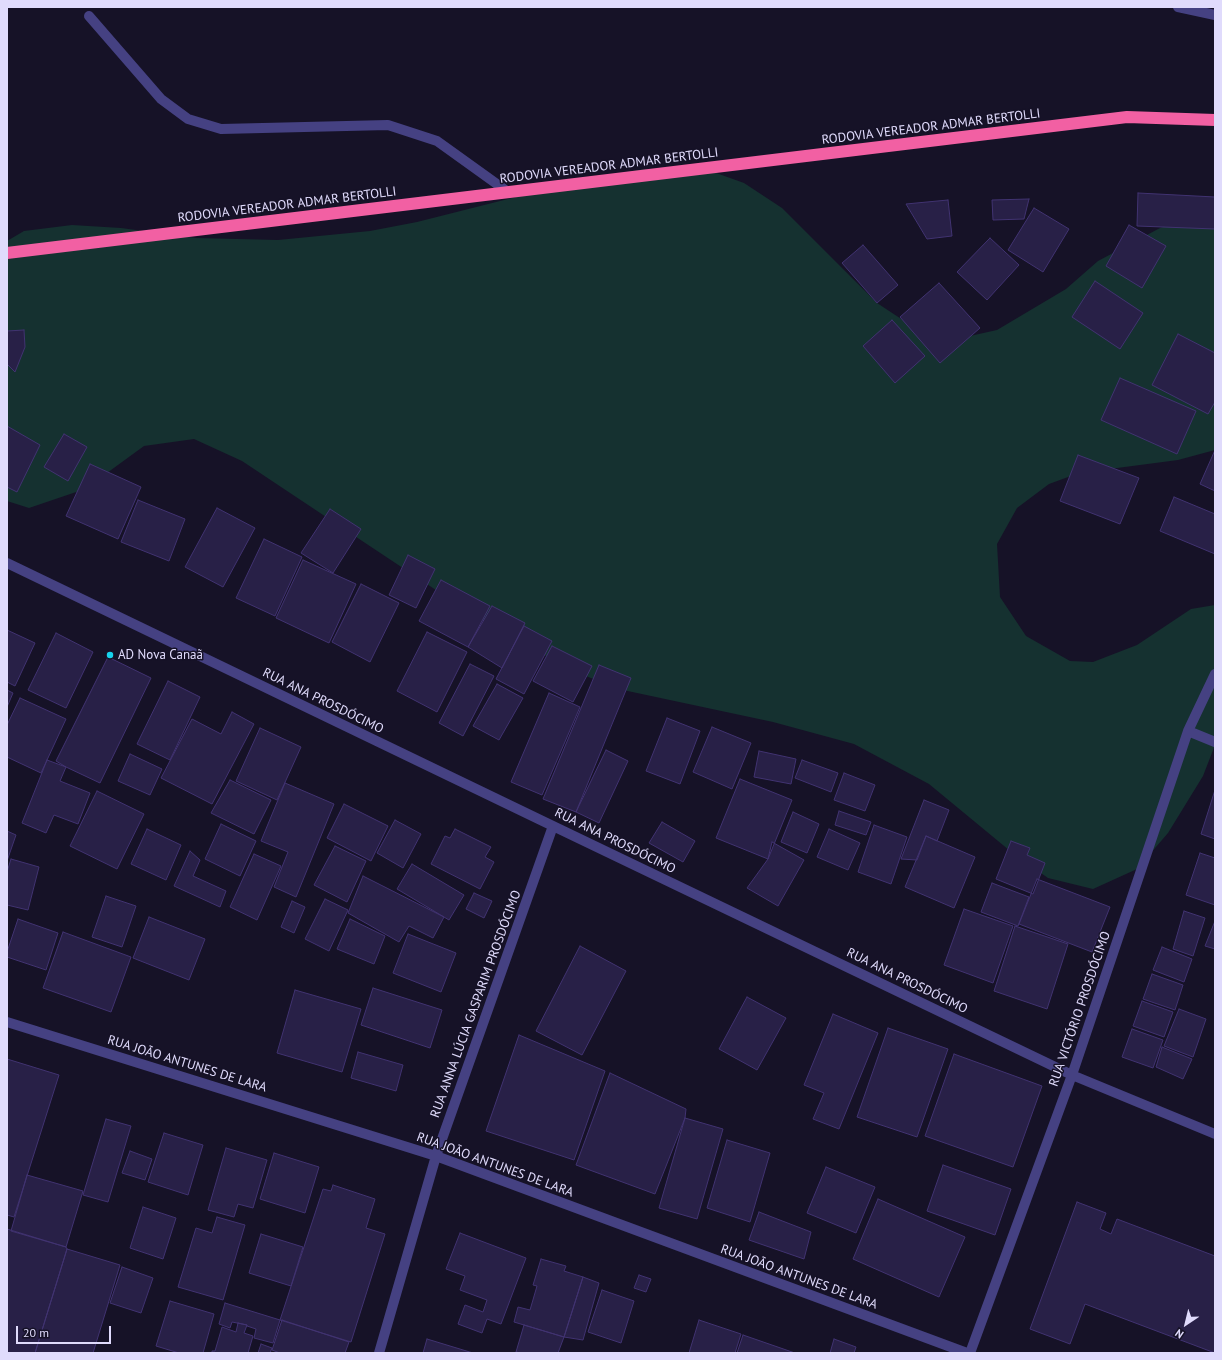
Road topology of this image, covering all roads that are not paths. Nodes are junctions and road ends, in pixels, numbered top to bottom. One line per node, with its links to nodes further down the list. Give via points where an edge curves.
1 (1178, 7): 3 (street)
2 (89, 16): 5 (street, via 161,98 188,119 221,129 388,125 437,142)
3 (1215, 16)
4 (1215, 120): 5 (highway, RODOVIA VEREADOR ADMAR BERTOLLI, via 1127,117)
5 (508, 192): 6 (highway, RODOVIA VEREADOR ADMAR BERTOLLI)
6 (7, 253)
7 (7, 563): 11 (street, RUA ANA PROSDÓCIMO)
8 (1215, 674): 9 (street, RUA VICTÓRIO PROSDÓCIMO)
9 (1188, 731): 10 (street); 13 (street, RUA VICTÓRIO PROSDÓCIMO)
10 (1215, 742)
11 (553, 826): 13 (street, RUA ANA PROSDÓCIMO); 15 (street, RUA ANNA LÚCIA GASPARIM PROSDÓCIMO)
12 (7, 1022): 15 (street, RUA JOÃO ANTUNES DE LARA)
13 (1072, 1074): 14 (street, RUA ANA PROSDÓCIMO); 17 (street, RUA VICTÓRIO PROSDÓCIMO)
14 (1215, 1134)
15 (436, 1156): 16 (street, RUA ANNA LÚCIA GASPARIM PROSDÓCIMO); 17 (street, RUA JOÃO ANTUNES DE LARA)
16 (379, 1353)
17 (969, 1353)

